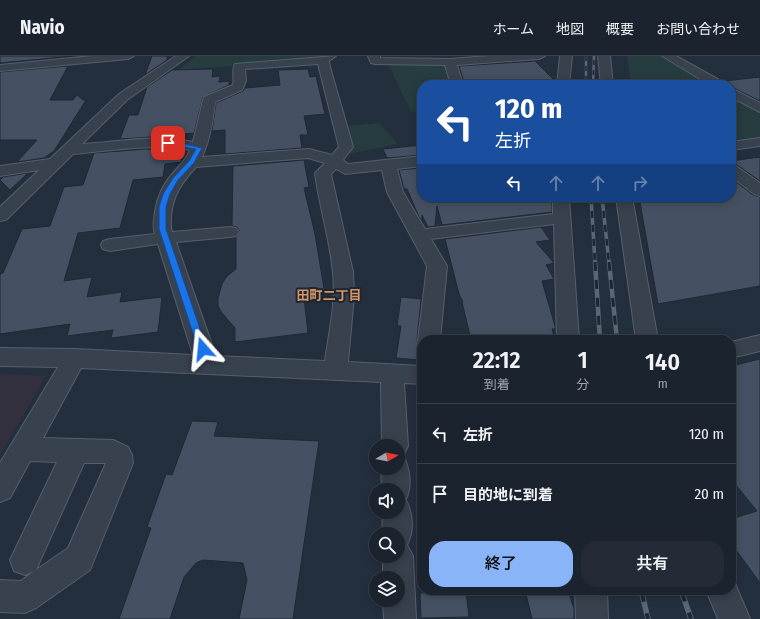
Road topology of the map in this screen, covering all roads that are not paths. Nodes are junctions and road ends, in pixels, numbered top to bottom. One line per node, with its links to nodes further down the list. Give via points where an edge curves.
1 (17, 56): 13 (street)
2 (128, 56): 13 (street)
3 (184, 56): 22 (street, via 123,97)
4 (374, 56): 12 (street, via 375,61)
5 (539, 56): 9 (street)
6 (566, 56): 15 (street)
7 (604, 56): 16 (street)
8 (668, 56): 17 (street)
9 (514, 57): 11 (street)
10 (327, 58): 23 (street, via 239,66 238,87 209,100 206,122); 24 (street, via 346,147)
11 (489, 58): 12 (street)
12 (450, 62): 14 (street)
13 (2, 69)
14 (455, 80)
15 (564, 80)
16 (607, 80)
17 (710, 80)
18 (736, 95): 19 (street)
19 (760, 108)
20 (760, 142): 21 (street)
21 (736, 145)
22 (67, 150): 23 (street, via 177,143); 26 (street)
23 (196, 155): 24 (street, via 205,162 309,154); 37 (street, via 175,179 167,194 163,207 162,229)
24 (335, 161): 27 (street, via 345,169); 47 (street, via 323,173 343,272 344,296)
25 (417, 162): 27 (street)
26 (53, 163): 28 (street); 33 (street)
27 (388, 165): 36 (street, via 395,192)
28 (0, 171)
29 (736, 173): 30 (street)
30 (760, 191)
31 (560, 202): 34 (street)
32 (625, 202): 41 (street)
33 (0, 216)
34 (562, 218): 36 (street); 40 (street)
35 (230, 232): 37 (street)
36 (419, 235): 39 (street, via 437,266)
37 (166, 238): 38 (street); 46 (street)
38 (110, 245)
39 (430, 335)
40 (568, 335)
41 (646, 335)
42 (760, 343): 43 (street)
43 (736, 349)
44 (0, 357): 45 (street)
45 (74, 358): 46 (street); 51 (street)
46 (207, 363): 47 (street)
47 (335, 372): 48 (street)
48 (392, 373): 49 (street); 50 (street)
49 (417, 375)
50 (395, 439)
51 (23, 449): 52 (street); 53 (street)
52 (76, 451): 54 (street); 58 (street, via 113,452 119,455 120,459 119,468 79,559 25,597)
53 (0, 489)
54 (25, 560)
55 (398, 563): 59 (street)
56 (591, 595): 60 (street)
57 (724, 595): 61 (street)
58 (0, 596)
59 (400, 619)
60 (592, 619)
61 (734, 619)

